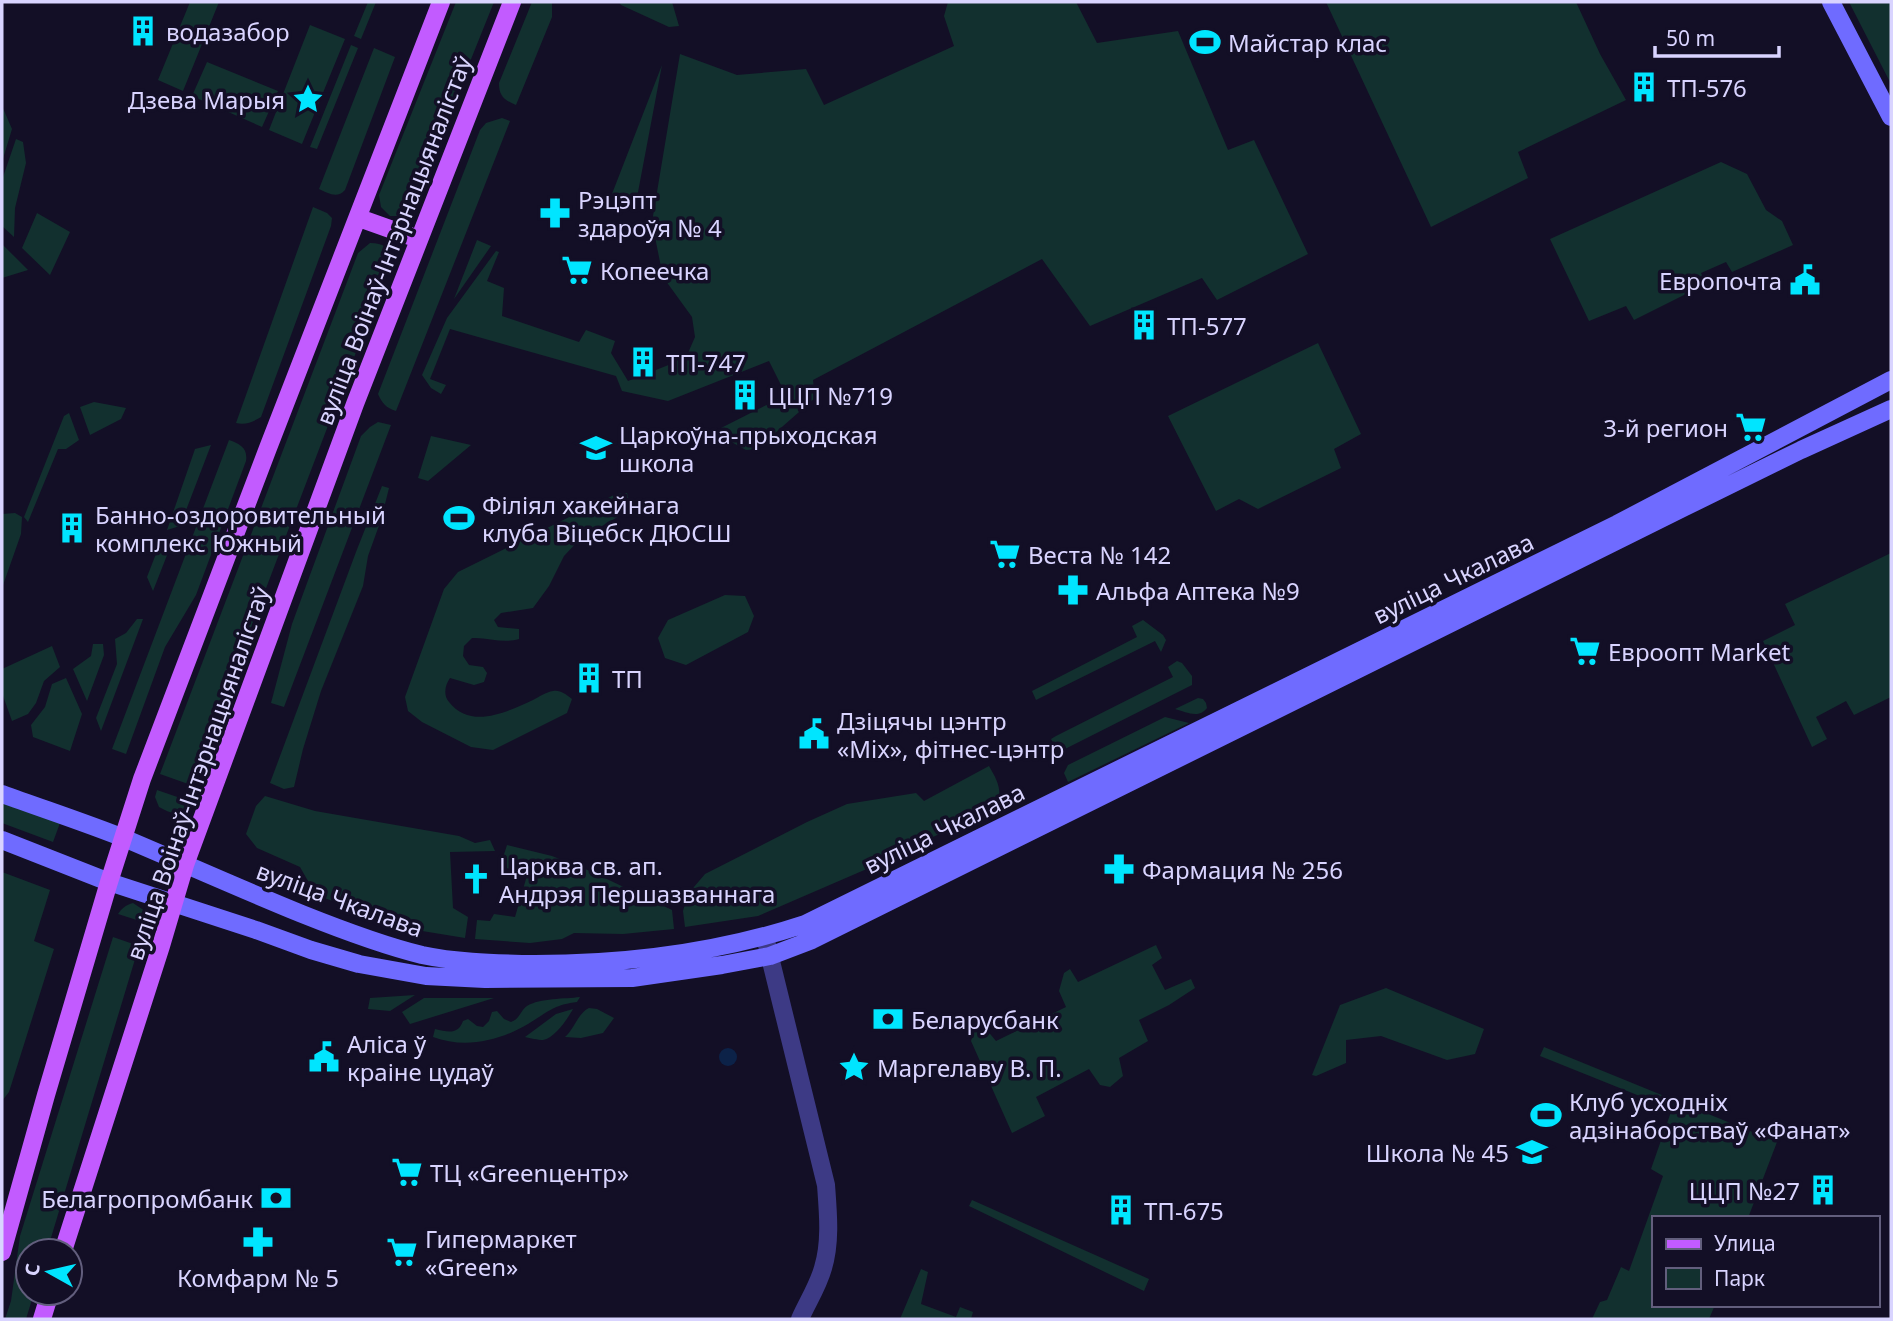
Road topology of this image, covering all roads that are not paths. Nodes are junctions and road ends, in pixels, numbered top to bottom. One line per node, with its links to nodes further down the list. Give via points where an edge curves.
1 (442, 2): 5 (main road, вуліца Воінаў-Інтэрнацыяналістаў)
2 (512, 2): 6 (main road, вуліца Воінаў-Інтэрнацыяналістаў)
3 (1831, 2): 4 (main road)
4 (1891, 117)
5 (359, 218): 6 (main road); 11 (main road, вуліца Воінаў-Інтэрнацыяналістаў, via 142,779)
6 (418, 239): 14 (main road, вуліца Воінаў-Інтэрнацыяналістаў)
7 (1891, 380): 9 (main road, вуліца Чкалава)
8 (1891, 410): 9 (main road, вуліца Чкалава)
9 (1751, 465): 13 (main road, вуліца Чкалава)
10 (2, 794): 11 (main road, вуліца Чкалава)
11 (124, 838): 14 (main road, вуліца Чкалава); 15 (main road, вуліца Воінаў-Інтэрнацыяналістаў)
12 (2, 840): 15 (main road, вуліца Чкалава)
13 (990, 843): 17 (main road, вуліца Чкалава); 18 (main road, вуліца Чкалава, via 812,940)
14 (185, 865): 16 (main road, вуліца Воінаў-Інтэрнацыяналістаў); 17 (main road, вуліца Чкалава, via 358,936 426,956 474,962 565,964 644,959)
15 (109, 882): 16 (main road, вуліца Чкалава); 20 (main road, вуліца Воінаў-Інтэрнацыяналістаў)
16 (172, 903): 18 (main road, вуліца Чкалава, via 359,964 426,976 632,978); 19 (main road, вуліца Воінаў-Інтэрнацыяналістаў)
17 (765, 937): 18 (street)
18 (770, 956): 21 (street, via 826,1185 823,1269)
19 (67, 1237)
20 (2, 1252)
21 (800, 1319)

